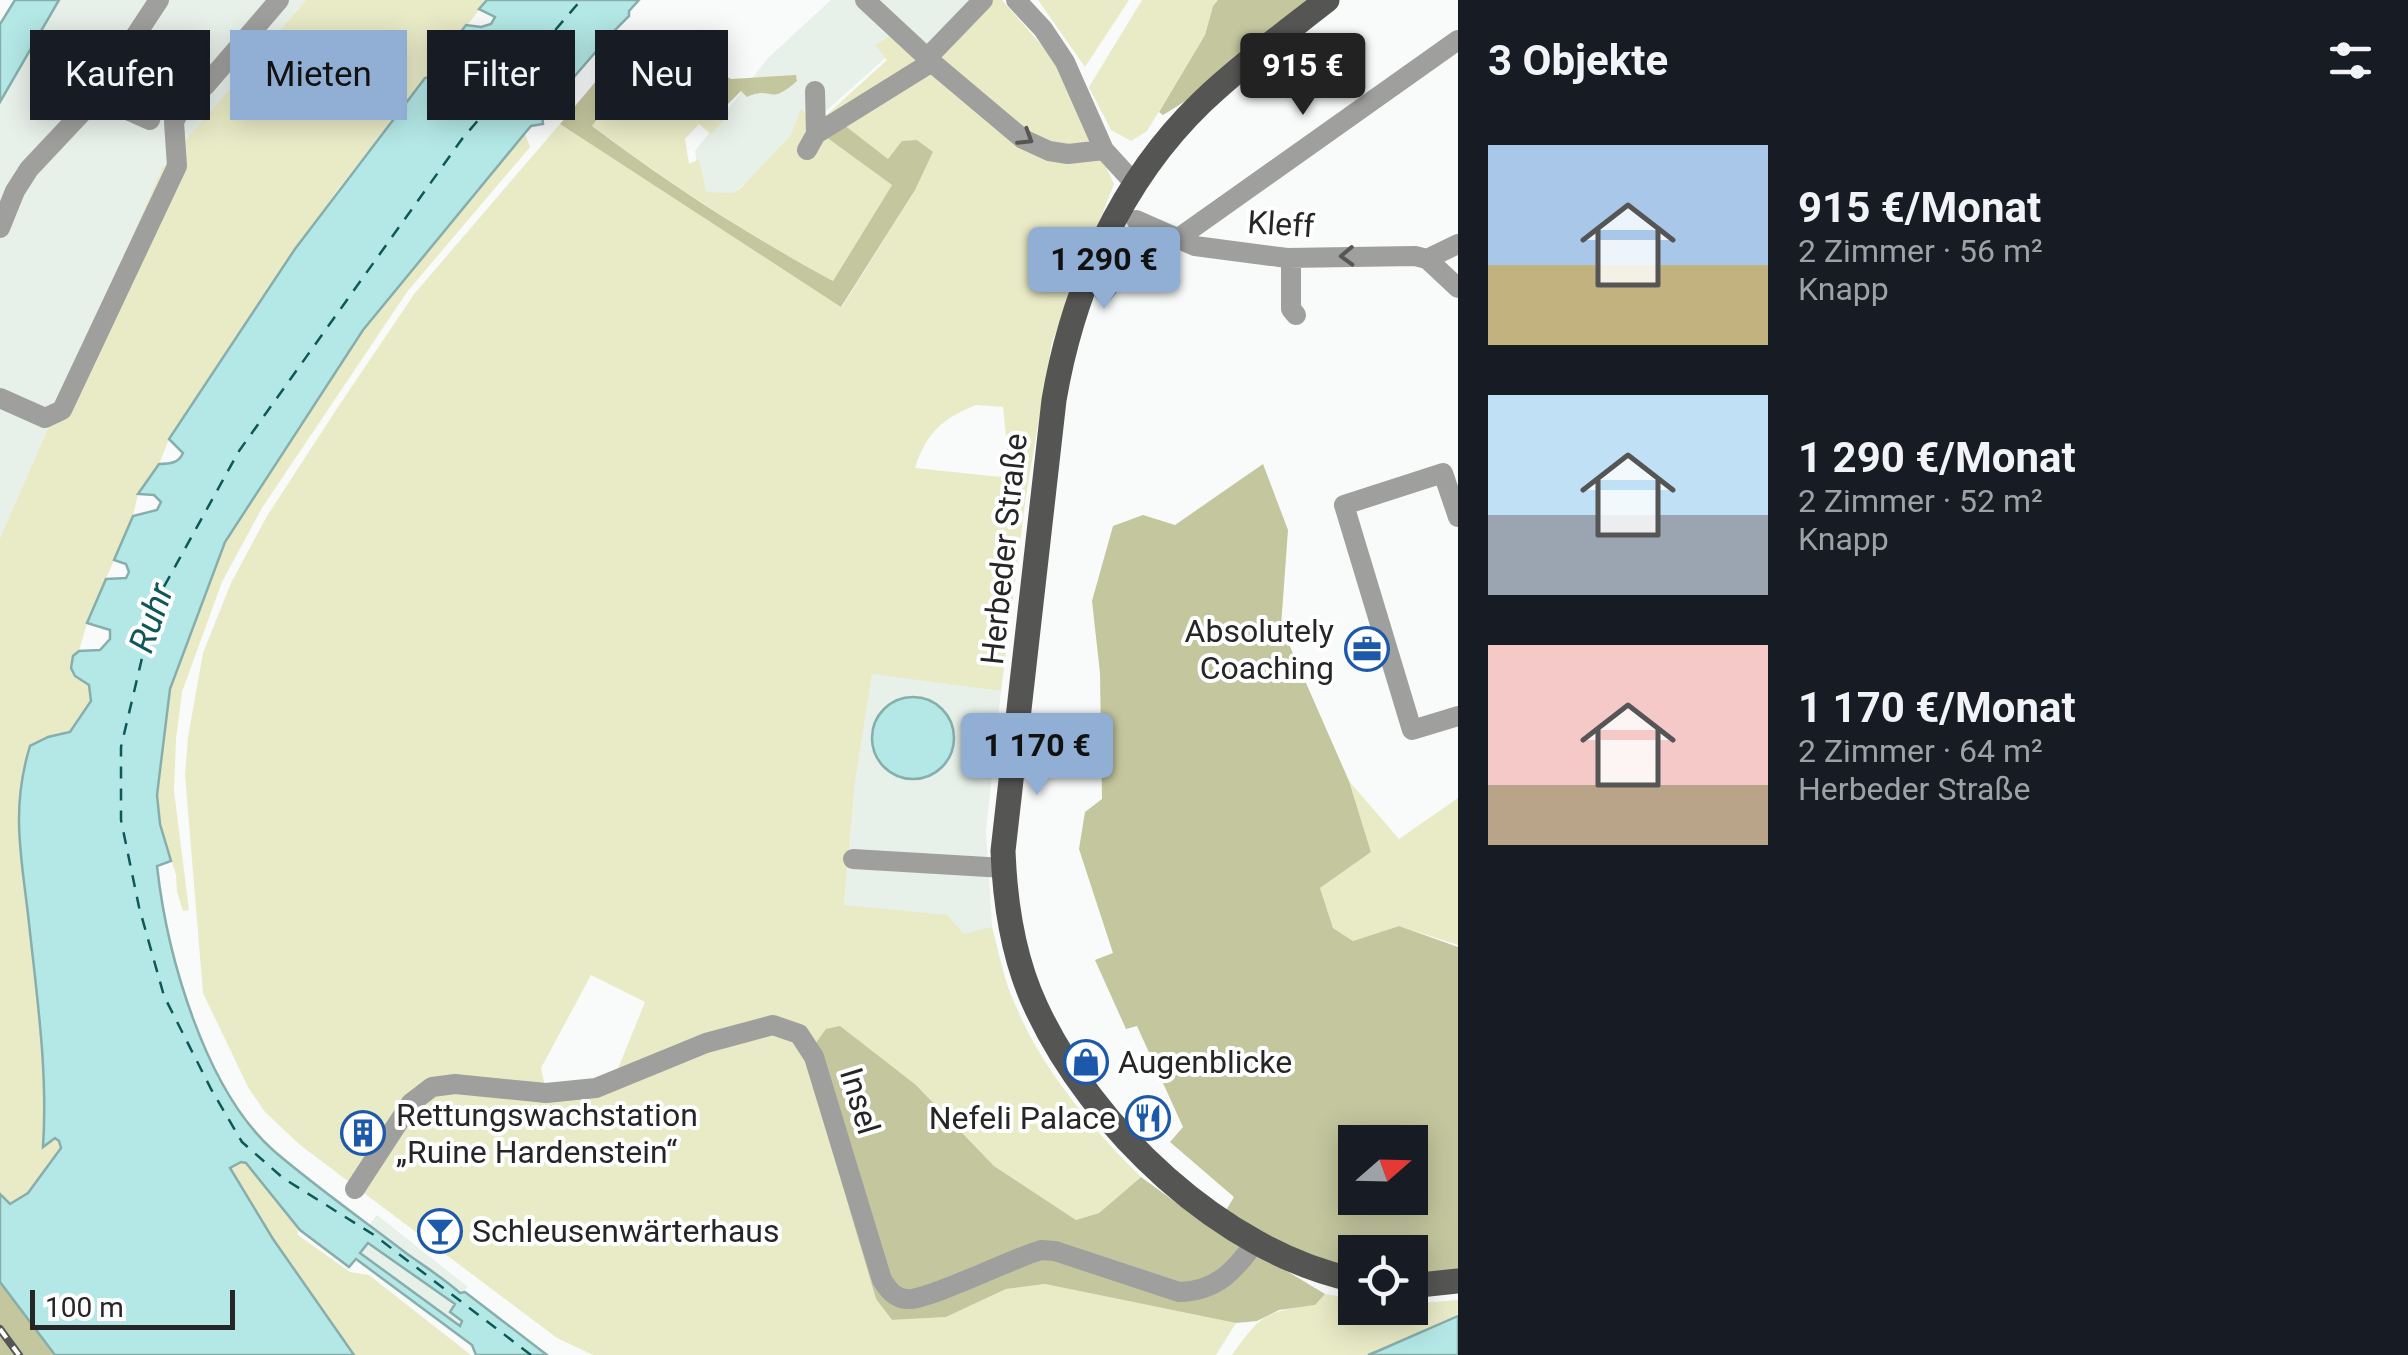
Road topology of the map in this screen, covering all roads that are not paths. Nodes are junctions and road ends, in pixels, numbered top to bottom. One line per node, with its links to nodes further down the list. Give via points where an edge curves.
1 (159, 0): 7 (street)
2 (279, 0): 10 (street)
3 (982, 0): 9 (street)
4 (1016, 0): 14 (street, via 1066,62)
5 (1327, 0): 15 (main road, Herbeder Straße, via 1199,105)
6 (869, 3): 9 (street, via 882,28)
7 (140, 30)
8 (1458, 40): 18 (street)
9 (931, 61): 11 (street, via 811,142); 14 (street, one-way to 14, via 1023,139 1068,154)
10 (210, 80)
11 (814, 91)
12 (74, 120): 17 (street, via 29,169)
13 (175, 120): 25 (street, via 177,166 62,410 44,418)
14 (1104, 150): 15 (street)
15 (1135, 184): 30 (main road, Herbeder Straße, via 1090,268 1062,350)
16 (1136, 220): 18 (street, Kleff)
17 (0, 228)
18 (1176, 238): 20 (street, Kleff); 23 (street)
19 (1458, 244): 21 (street)
20 (1292, 258): 21 (street, Kleff, one-way to 20, via 1402,254); 24 (street)
21 (1433, 265): 22 (street)
22 (1458, 288)
23 (1104, 292)
24 (1296, 315)
25 (0, 398)
26 (1450, 470): 27 (street); 28 (street, via 1344,505 1412,730)
27 (1458, 517)
28 (1458, 716)
29 (853, 859): 30 (street)
30 (1004, 868): 32 (main road, Herbeder Straße, via 1014,944 1035,1006 1078,1076 1158,1170)
31 (354, 1190): 32 (street, Insel, via 411,1103 432,1087 546,1093 596,1088 706,1043 773,1025 800,1034 814,1056 882,1280 894,1295 913,1300 1041,1250 1180,1292 1226,1278)
32 (1255, 1243): 33 (main road, Herbeder Straße)
33 (1338, 1276)
34 (1458, 1281): 35 (main road)
35 (1428, 1284)

